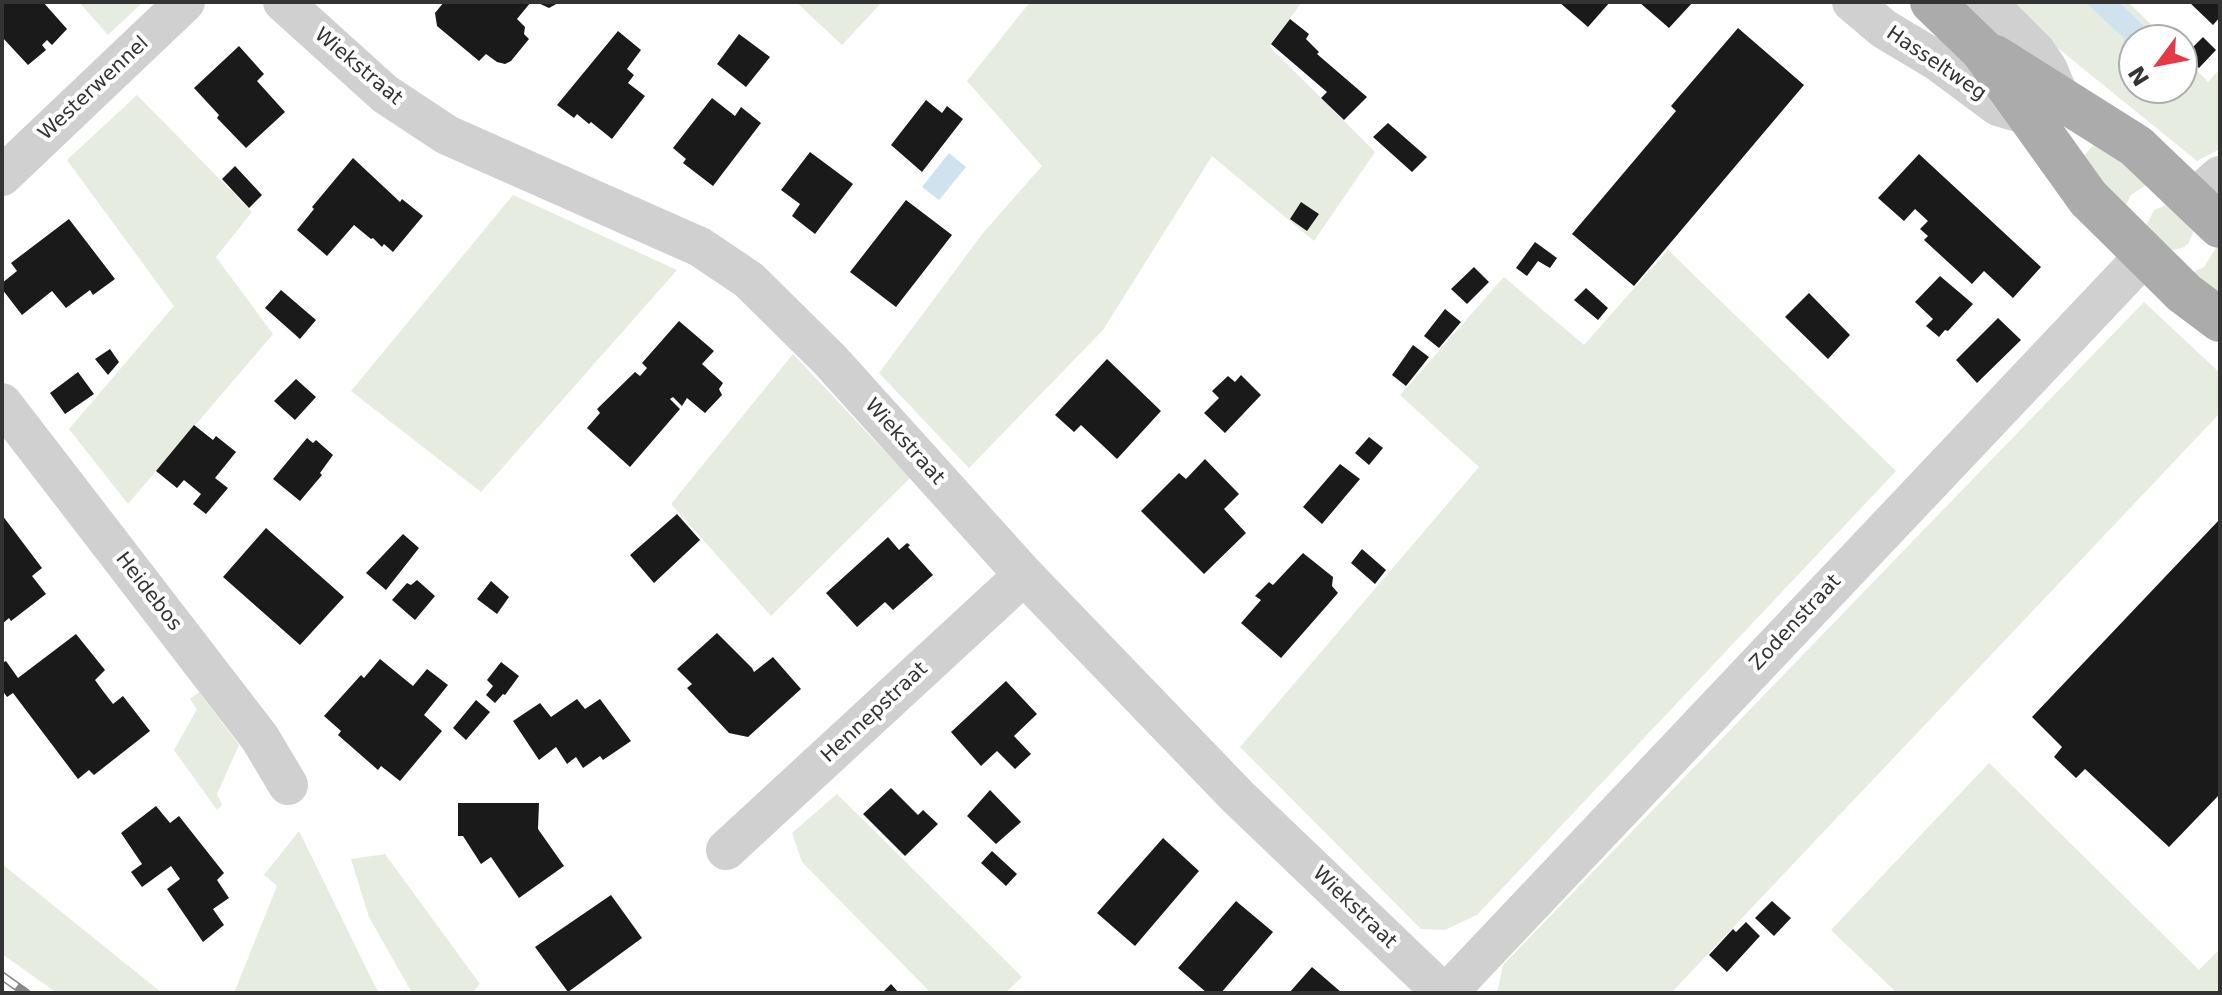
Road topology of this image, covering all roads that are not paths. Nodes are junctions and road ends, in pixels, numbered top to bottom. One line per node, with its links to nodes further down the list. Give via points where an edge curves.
1 (185, 2): 7 (street, Westerwennel)
2 (283, 2): 12 (street, Wiekstraat, via 385,94 447,135 700,247 749,280 830,360)
3 (1852, 2): 6 (street, Hasseltweg, via 1998,106)
4 (1932, 2): 6 (main road, Hasseltweg)
5 (1986, 2): 6 (street, Hasseltweg, via 2047,68)
6 (2042, 105): 8 (main road, Hasseltweg, via 2136,146); 9 (main road, Hasseltweg, via 2088,198)
7 (2, 176)
8 (2211, 201): 9 (main road, Hasseltweg, via 2168,192 2144,203 2134,228)
9 (2144, 253): 10 (main road, Hasseltweg); 15 (street, Zodenstraat)
10 (2220, 320)
11 (2, 403): 13 (street, Heidebos, via 260,738)
12 (1024, 575): 14 (street, Hennepstraat); 15 (street, Wiekstraat, via 1238,797)
13 (288, 785)
14 (726, 850)
15 (1445, 993)

